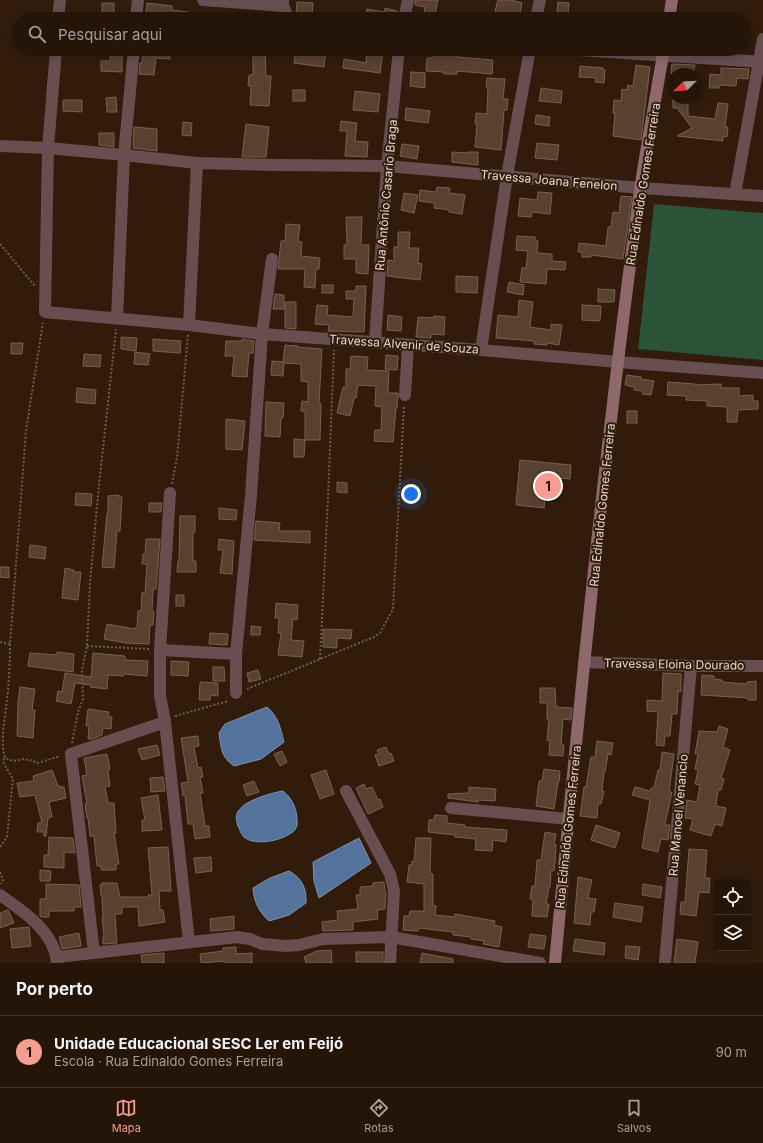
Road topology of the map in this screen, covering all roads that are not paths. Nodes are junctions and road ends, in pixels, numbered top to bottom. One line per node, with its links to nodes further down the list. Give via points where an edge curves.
1 (60, 0): 8 (street)
2 (138, 0): 9 (street)
3 (203, 0): 7 (street)
4 (408, 0): 10 (street)
5 (540, 0): 11 (street)
6 (672, 0): 12 (street)
7 (283, 3)
8 (59, 12)
9 (137, 12)
10 (405, 12)
11 (537, 12)
12 (670, 12)
13 (763, 39): 20 (street)
14 (55, 56): 22 (street)
15 (133, 56): 23 (street)
16 (399, 56): 25 (street, Rua Antônio Casario Braga)
17 (529, 56): 26 (street)
18 (663, 56): 27 (street, Rua Edinaldo Gomes Ferreira)
19 (703, 56): 20 (street)
20 (761, 62): 28 (street)
21 (0, 146): 22 (street)
22 (48, 148): 23 (street); 31 (street, Travessa Alvenir de Souza, via 45,312)
23 (124, 155): 24 (street, Travessa Joana Fenelon); 31 (street)
24 (196, 163): 25 (street, Travessa Joana Fenelon); 32 (street)
25 (387, 166): 26 (street, Travessa Joana Fenelon); 34 (street, Rua Antônio Casario Braga)
26 (507, 176): 27 (street, Travessa Joana Fenelon); 36 (street)
27 (640, 188): 28 (street, Travessa Joana Fenelon); 37 (street, Rua Edinaldo Gomes Ferreira)
28 (735, 194): 29 (street, Travessa Joana Fenelon)
29 (763, 196)
30 (272, 259): 33 (street)
31 (117, 318): 32 (street, Travessa Alvenir de Souza)
32 (190, 325): 33 (street, Travessa Alvenir de Souza)
33 (262, 334): 34 (street, Travessa Alvenir de Souza); 42 (street, via 251,495)
34 (375, 342): 35 (street, Travessa Alvenir de Souza)
35 (408, 345): 36 (street, Travessa Alvenir de Souza); 39 (street)
36 (481, 350): 37 (street, Travessa Alvenir de Souza)
37 (618, 362): 38 (street, Travessa Alvenir de Souza); 43 (street, Rua Edinaldo Gomes Ferreira)
38 (763, 373)
39 (405, 395)
40 (170, 493): 41 (street)
41 (160, 650): 42 (street); 47 (street, via 160,695)
42 (236, 654): 46 (street)
43 (584, 662): 44 (street, Travessa Eloina Dourado); 50 (street, Rua Edinaldo Gomes Ferreira)
44 (691, 666): 45 (street, Travessa Eloina Dourado); 59 (street, Rua Manoel Venancio)
45 (763, 666)
46 (236, 693)
47 (165, 722): 53 (street); 54 (street, via 71,754)
48 (346, 792): 52 (street, via 390,874 394,891)
49 (451, 808): 50 (street)
50 (569, 819): 58 (street, Rua Edinaldo Gomes Ferreira)
51 (0, 896): 55 (street, via 33,920 50,941)
52 (391, 937): 53 (street, via 323,939 286,946 269,945 237,937); 56 (street); 57 (street)
53 (189, 942): 54 (street)
54 (94, 953): 55 (street)
55 (57, 960)
56 (390, 963)
57 (540, 963)
58 (555, 963)
59 (664, 963)

